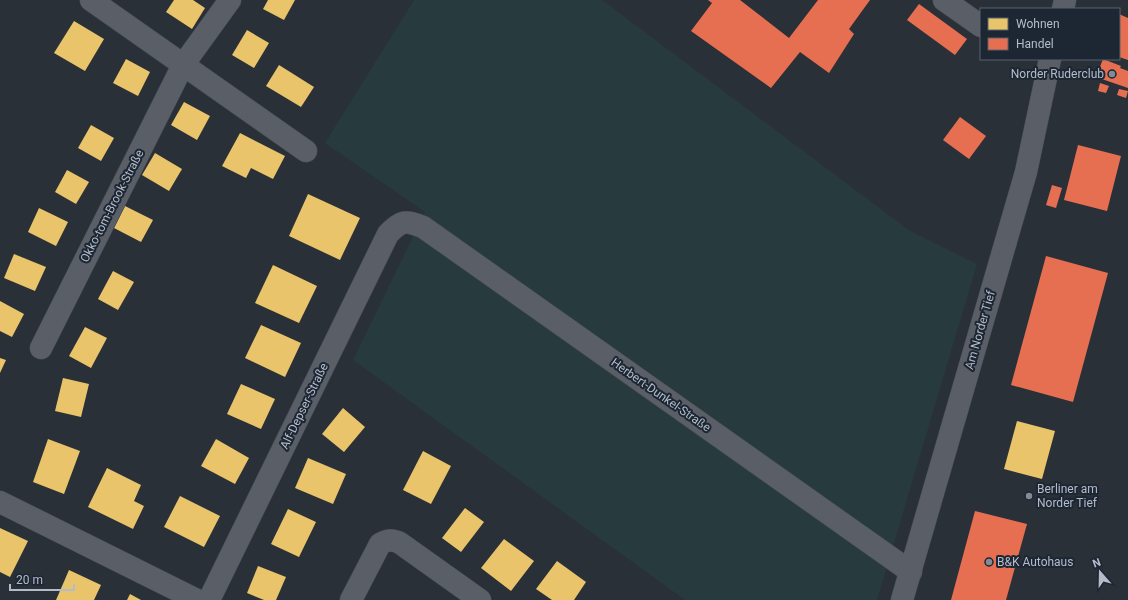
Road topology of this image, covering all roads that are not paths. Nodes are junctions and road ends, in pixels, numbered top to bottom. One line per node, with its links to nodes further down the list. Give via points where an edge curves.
1 (91, 0): 6 (street)
2 (230, 0): 6 (street, Okko-tom-Brook-Straße)
3 (944, 0): 4 (street)
4 (980, 25)
5 (1050, 60): 11 (street, Am Norder Tief, via 1026,172)
6 (184, 65): 7 (street); 9 (street, Okko-tom-Brook-Straße)
7 (306, 151)
8 (409, 222): 11 (street, Herbert-Dunkel-Straße, via 423,227); 13 (street, Alf-Depser-Straße, via 397,225 388,234)
9 (41, 348)
10 (0, 502): 12 (street)
11 (910, 572): 16 (street, Am Norder Tief)
12 (197, 600)
13 (209, 600)
14 (351, 600): 15 (street, via 380,544 394,540)
15 (480, 600)
16 (902, 600)

